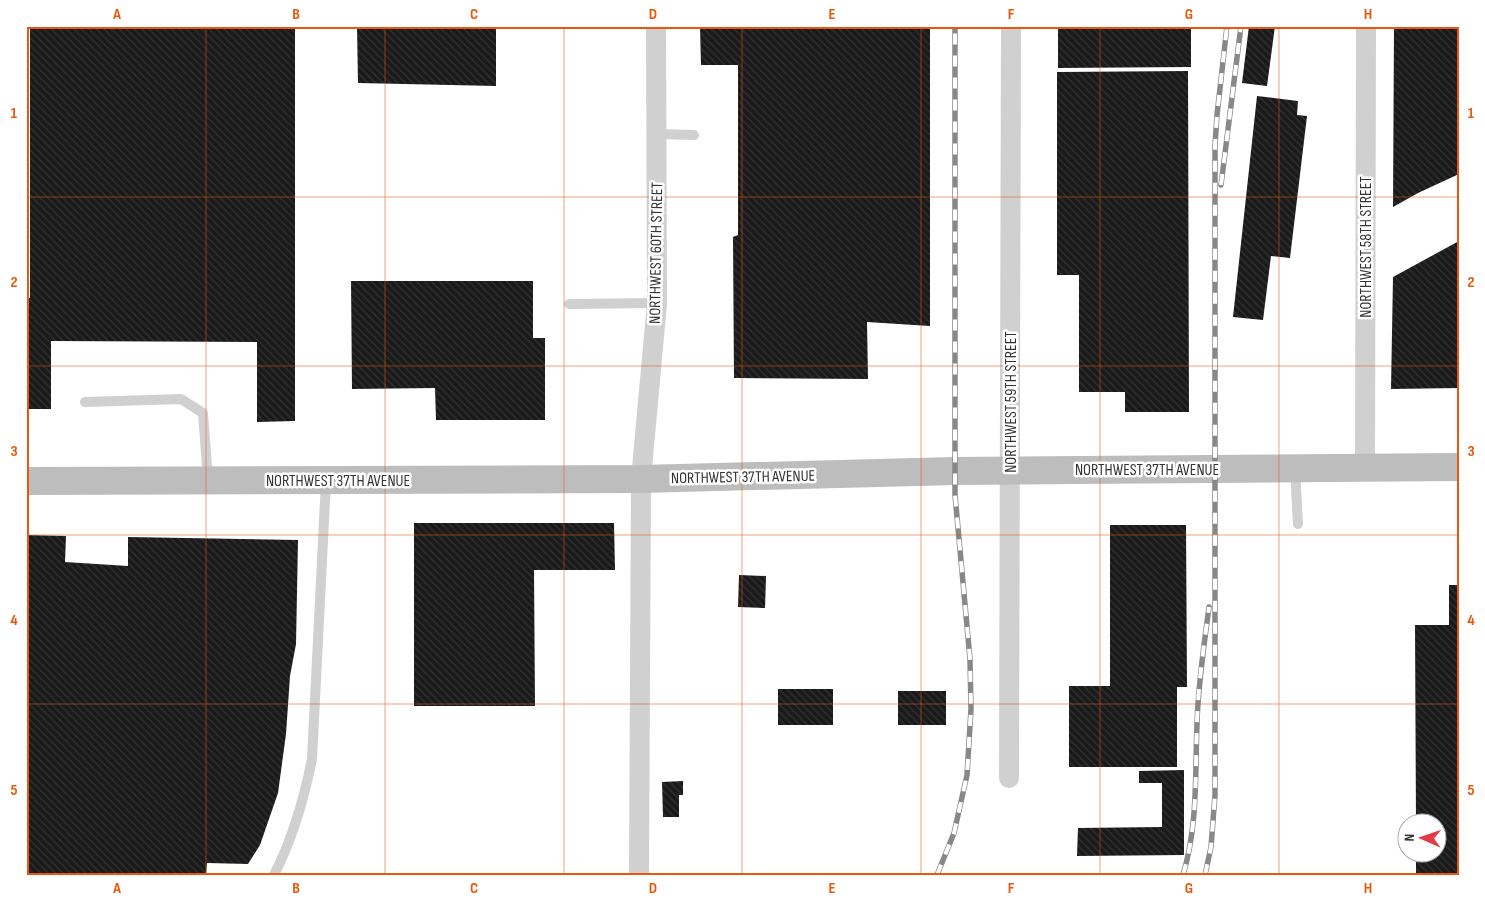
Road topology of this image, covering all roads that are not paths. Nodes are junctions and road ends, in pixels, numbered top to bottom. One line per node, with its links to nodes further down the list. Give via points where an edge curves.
1 (656, 26): 4 (street, NORTHWEST 60TH STREET)
2 (1011, 26): 12 (street, NORTHWEST 59TH STREET)
3 (1366, 26): 11 (street, NORTHWEST 58TH STREET)
4 (656, 134): 5 (lane); 6 (street, NORTHWEST 60TH STREET)
5 (694, 134)
6 (656, 302): 7 (lane); 13 (street, NORTHWEST 60TH STREET)
7 (569, 304)
8 (85, 402): 16 (lane, via 181,399 203,413)
9 (1459, 467): 11 (street, NORTHWEST 37TH AVENUE)
10 (1295, 468): 11 (street, NORTHWEST 37TH AVENUE); 12 (street, NORTHWEST 37TH AVENUE); 17 (lane)
11 (1365, 468)
12 (1010, 470): 13 (street, NORTHWEST 37TH AVENUE); 18 (street, NORTHWEST 59TH STREET)
13 (641, 479): 14 (street, NORTHWEST 37TH AVENUE); 20 (street, NORTHWEST 60TH STREET)
14 (326, 480): 16 (street, NORTHWEST 37TH AVENUE); 19 (lane, via 312,759 306,792)
15 (26, 481): 16 (street, NORTHWEST 37TH AVENUE)
16 (208, 481)
17 (1298, 524)
18 (1009, 778)
19 (274, 875)
20 (639, 875)

